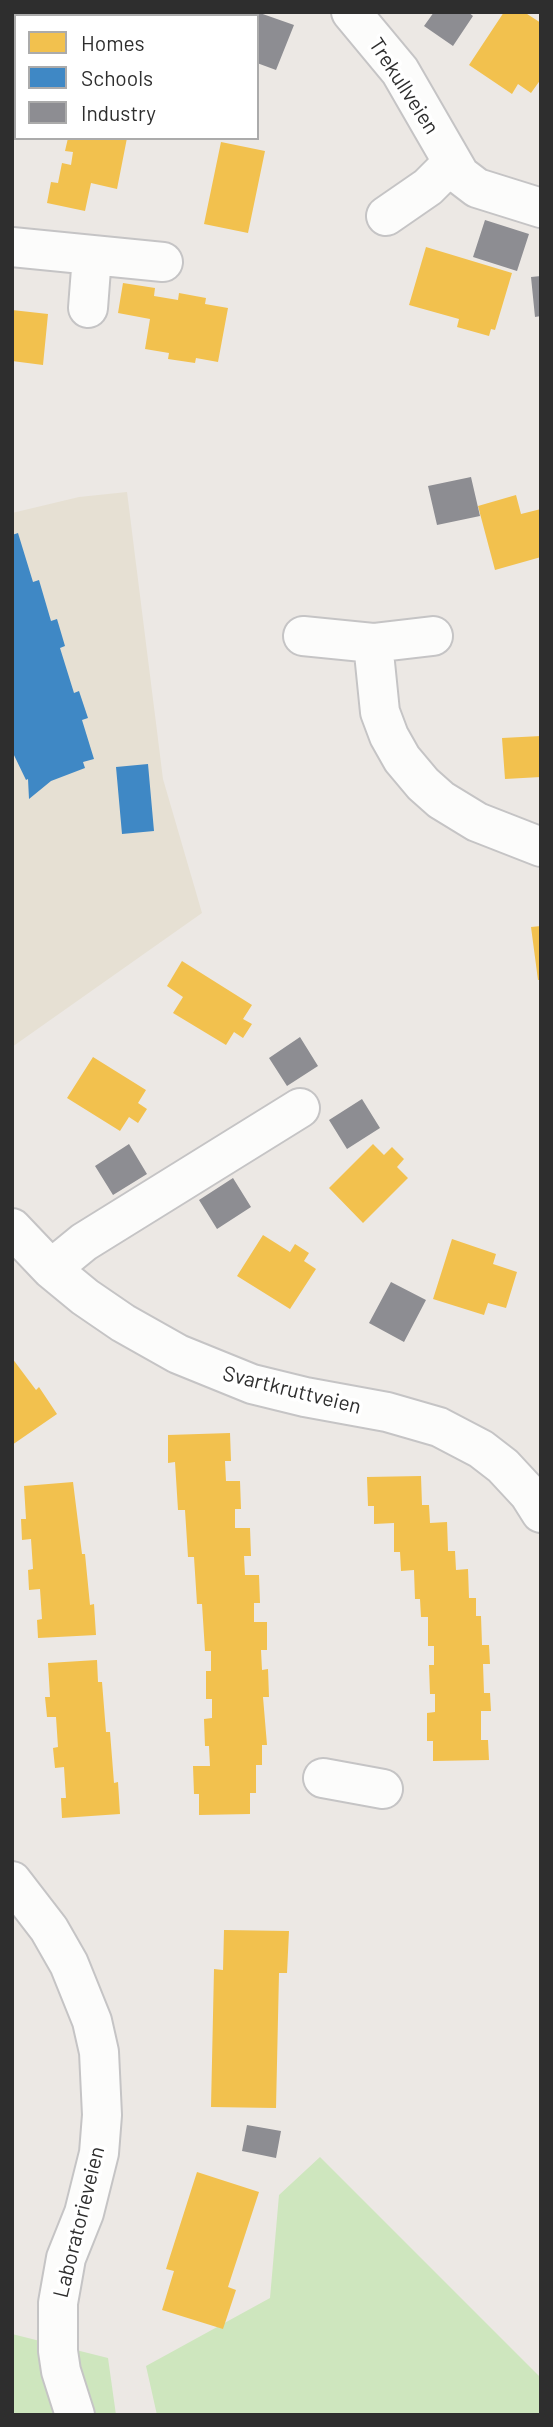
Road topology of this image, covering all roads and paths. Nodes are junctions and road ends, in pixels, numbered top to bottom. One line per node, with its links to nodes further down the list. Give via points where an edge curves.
1 (351, 12): 2 (street, Trekullveien, via 400,71)
2 (452, 163): 3 (street, Trekullveien, via 477,188); 4 (street, via 428,187)
3 (541, 208)
4 (386, 216)
5 (12, 247): 6 (street)
6 (92, 256): 7 (street); 8 (street)
7 (163, 262)
8 (88, 308)
9 (303, 636): 11 (street)
10 (433, 636): 11 (street)
11 (373, 643): 12 (street, via 380,712 402,759 441,800 477,822)
12 (541, 847)
13 (300, 1108): 15 (street, via 84,1242)
14 (12, 1228): 15 (street, Svartkruttveien)
15 (51, 1269): 16 (street, Svartkruttveien, via 123,1323 178,1354 252,1384 439,1427 481,1449)
16 (537, 1498)
17 (323, 1778): 18 (street)
18 (383, 1789)
19 (12, 1881): 20 (street, Laboratorieveien, via 69,1964 99,2052 99,2153 84,2213 66,2258 58,2302 61,2371)
20 (75, 2415)

